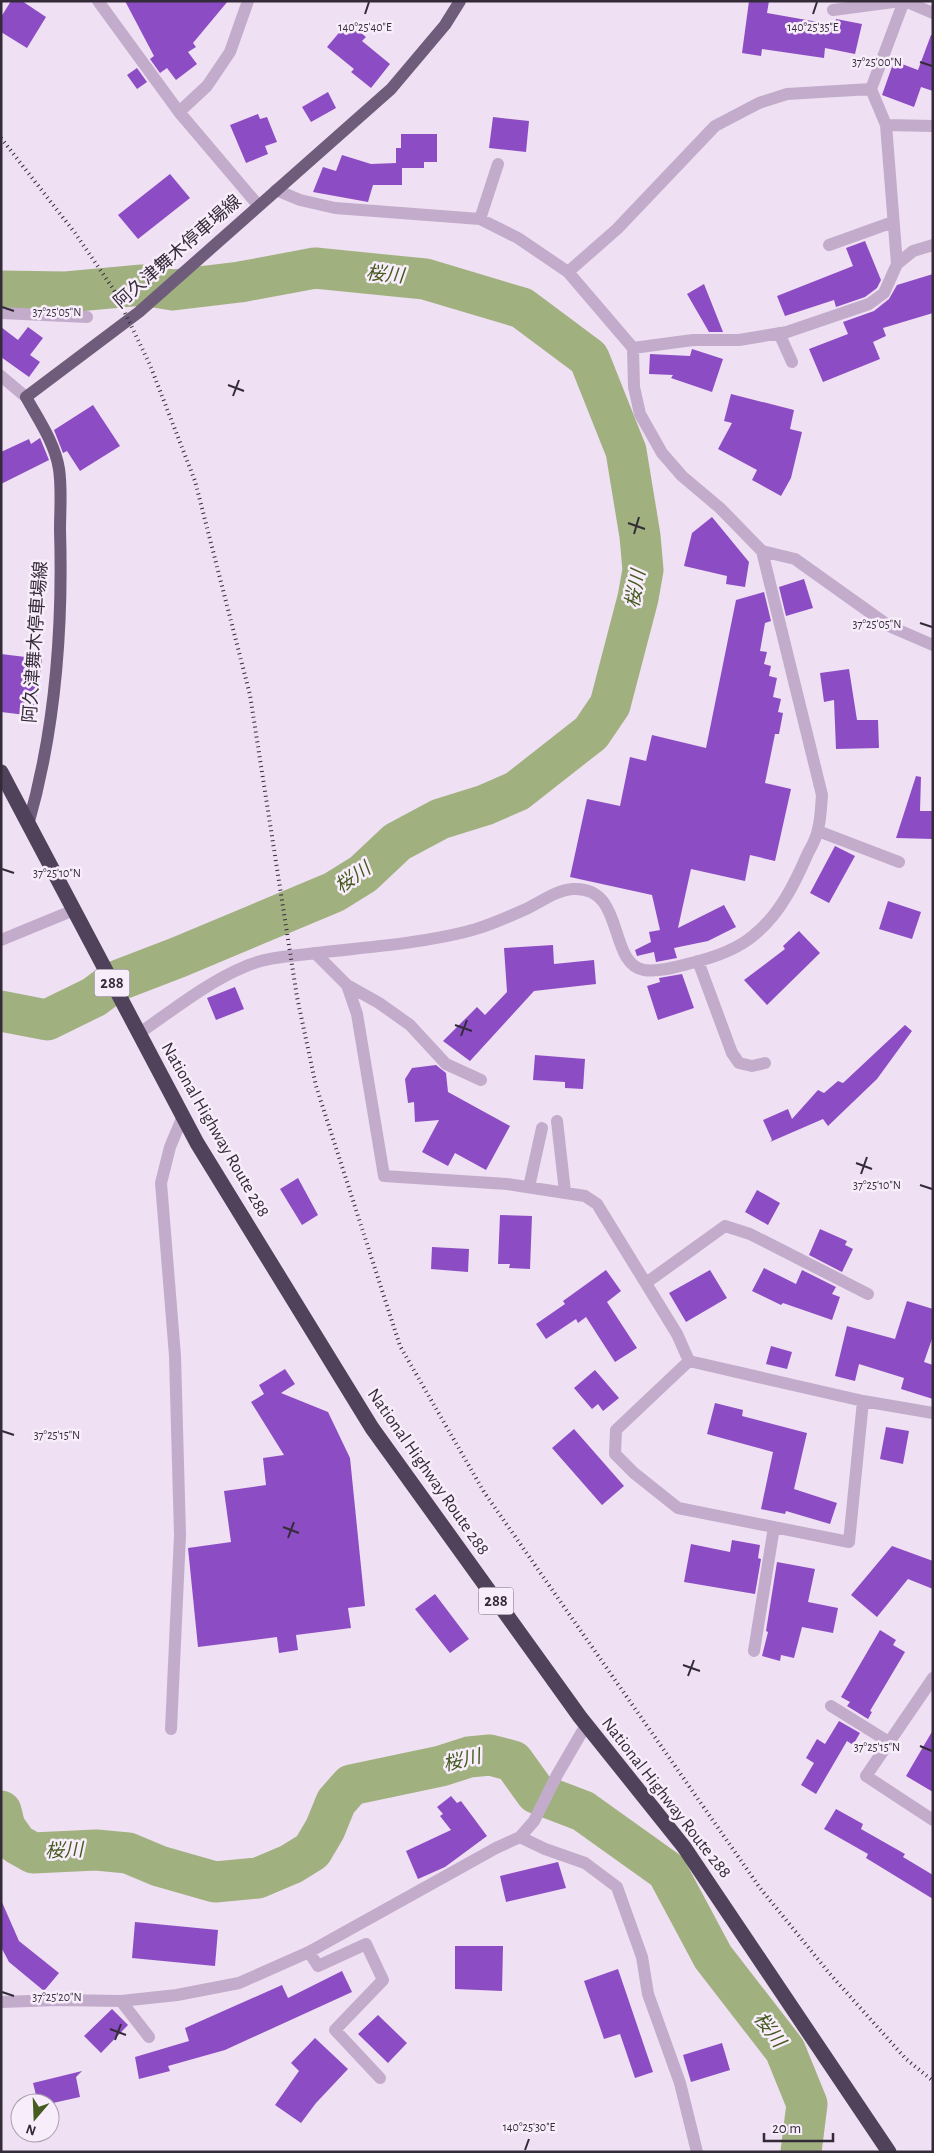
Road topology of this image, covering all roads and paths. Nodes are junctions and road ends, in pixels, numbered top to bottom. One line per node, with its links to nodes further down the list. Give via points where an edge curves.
1 (98, 1): 8 (street)
2 (248, 1): 8 (street, via 230,52 207,86)
3 (460, 1): 12 (main road, 阿久津舞木停車場線, via 445,25 391,89)
4 (903, 1): 5 (street); 6 (street); 7 (street)
5 (833, 10)
6 (933, 13)
7 (871, 89): 9 (street); 19 (street, via 787,94 759,103 715,126 617,228)
8 (179, 112): 13 (street)
9 (886, 125): 10 (street); 15 (street)
10 (933, 126)
11 (498, 164): 14 (street)
12 (276, 190): 13 (main road, 阿久津舞木停車場線); 14 (street, via 300,200 335,208)
13 (258, 205): 26 (main road, 阿久津舞木停車場線, via 139,312)
14 (480, 220): 19 (street, via 518,238)
15 (892, 222): 16 (street); 18 (street)
16 (829, 245)
17 (933, 245): 18 (street, via 913,251)
18 (897, 264): 22 (street, via 884,293 870,304)
19 (568, 272): 23 (street)
20 (1, 313): 21 (street)
21 (88, 317)
22 (779, 333): 23 (street, via 738,340 693,340); 24 (street)
23 (633, 348): 27 (street, via 634,387 640,414 662,453)
24 (792, 362)
25 (1, 376): 26 (street)
26 (26, 397): 30 (main road, 阿久津舞木停車場線, via 50,441 59,469 60,540 60,596 52,703 36,799)
27 (762, 551): 28 (street, via 795,559 889,626); 31 (street, via 818,775 822,795)
28 (933, 645)
29 (1, 772): 30 (highway, National Highway Route 288 / 288)
30 (28, 825): 33 (highway, National Highway Route 288 / 288)
31 (818, 831): 32 (street); 36 (street, via 786,898 768,922 753,937)
32 (898, 862)
33 (74, 910): 34 (street); 38 (highway, National Highway Route 288 / 288)
34 (1, 940)
35 (315, 954): 36 (street, via 404,944 465,932 491,924 561,891 575,889 592,893 605,904 631,964 647,970); 37 (street); 38 (street, via 245,966 204,988)
36 (698, 962): 39 (street, via 738,1063 752,1066)
37 (347, 985): 40 (street, via 410,1025 446,1064); 44 (street, via 357,1014 384,1176)
38 (137, 1032): 41 (highway, National Highway Route 288 / 288)
39 (765, 1063)
40 (481, 1080)
41 (183, 1116): 55 (highway, National Highway Route 288 / 288, via 372,1428); 56 (street, via 170,1147 161,1182 175,1356 180,1535)
42 (557, 1121): 45 (street)
43 (542, 1128): 44 (street)
44 (529, 1187): 45 (street)
45 (565, 1192): 46 (street, via 585,1196 597,1204)
46 (646, 1283): 47 (street, via 725,1226 750,1234); 48 (street, via 677,1334)
47 (868, 1294)
48 (689, 1361): 49 (street); 51 (street, via 616,1430 615,1454 678,1508)
49 (864, 1401): 50 (street); 51 (street, via 849,1542)
50 (933, 1413)
51 (774, 1527): 52 (street)
52 (754, 1651)
53 (933, 1678): 57 (street)
54 (831, 1706): 57 (street)
55 (586, 1725): 59 (street, via 534,1821); 66 (highway, National Highway Route 288 / 288, via 684,1847)
56 (171, 1729)
57 (889, 1742): 58 (street, via 866,1776)
58 (933, 1820)
59 (520, 1837): 60 (street); 65 (street, via 585,1863 618,1887 642,1957 648,1994 680,2083)
60 (309, 1952): 61 (street, via 239,1983); 64 (street, via 318,1966 366,1944 383,1980 335,2030)
61 (122, 2001): 62 (street); 63 (street)
62 (1, 2002)
63 (149, 2037)
64 (380, 2078)
65 (696, 2152)
66 (889, 2152)

